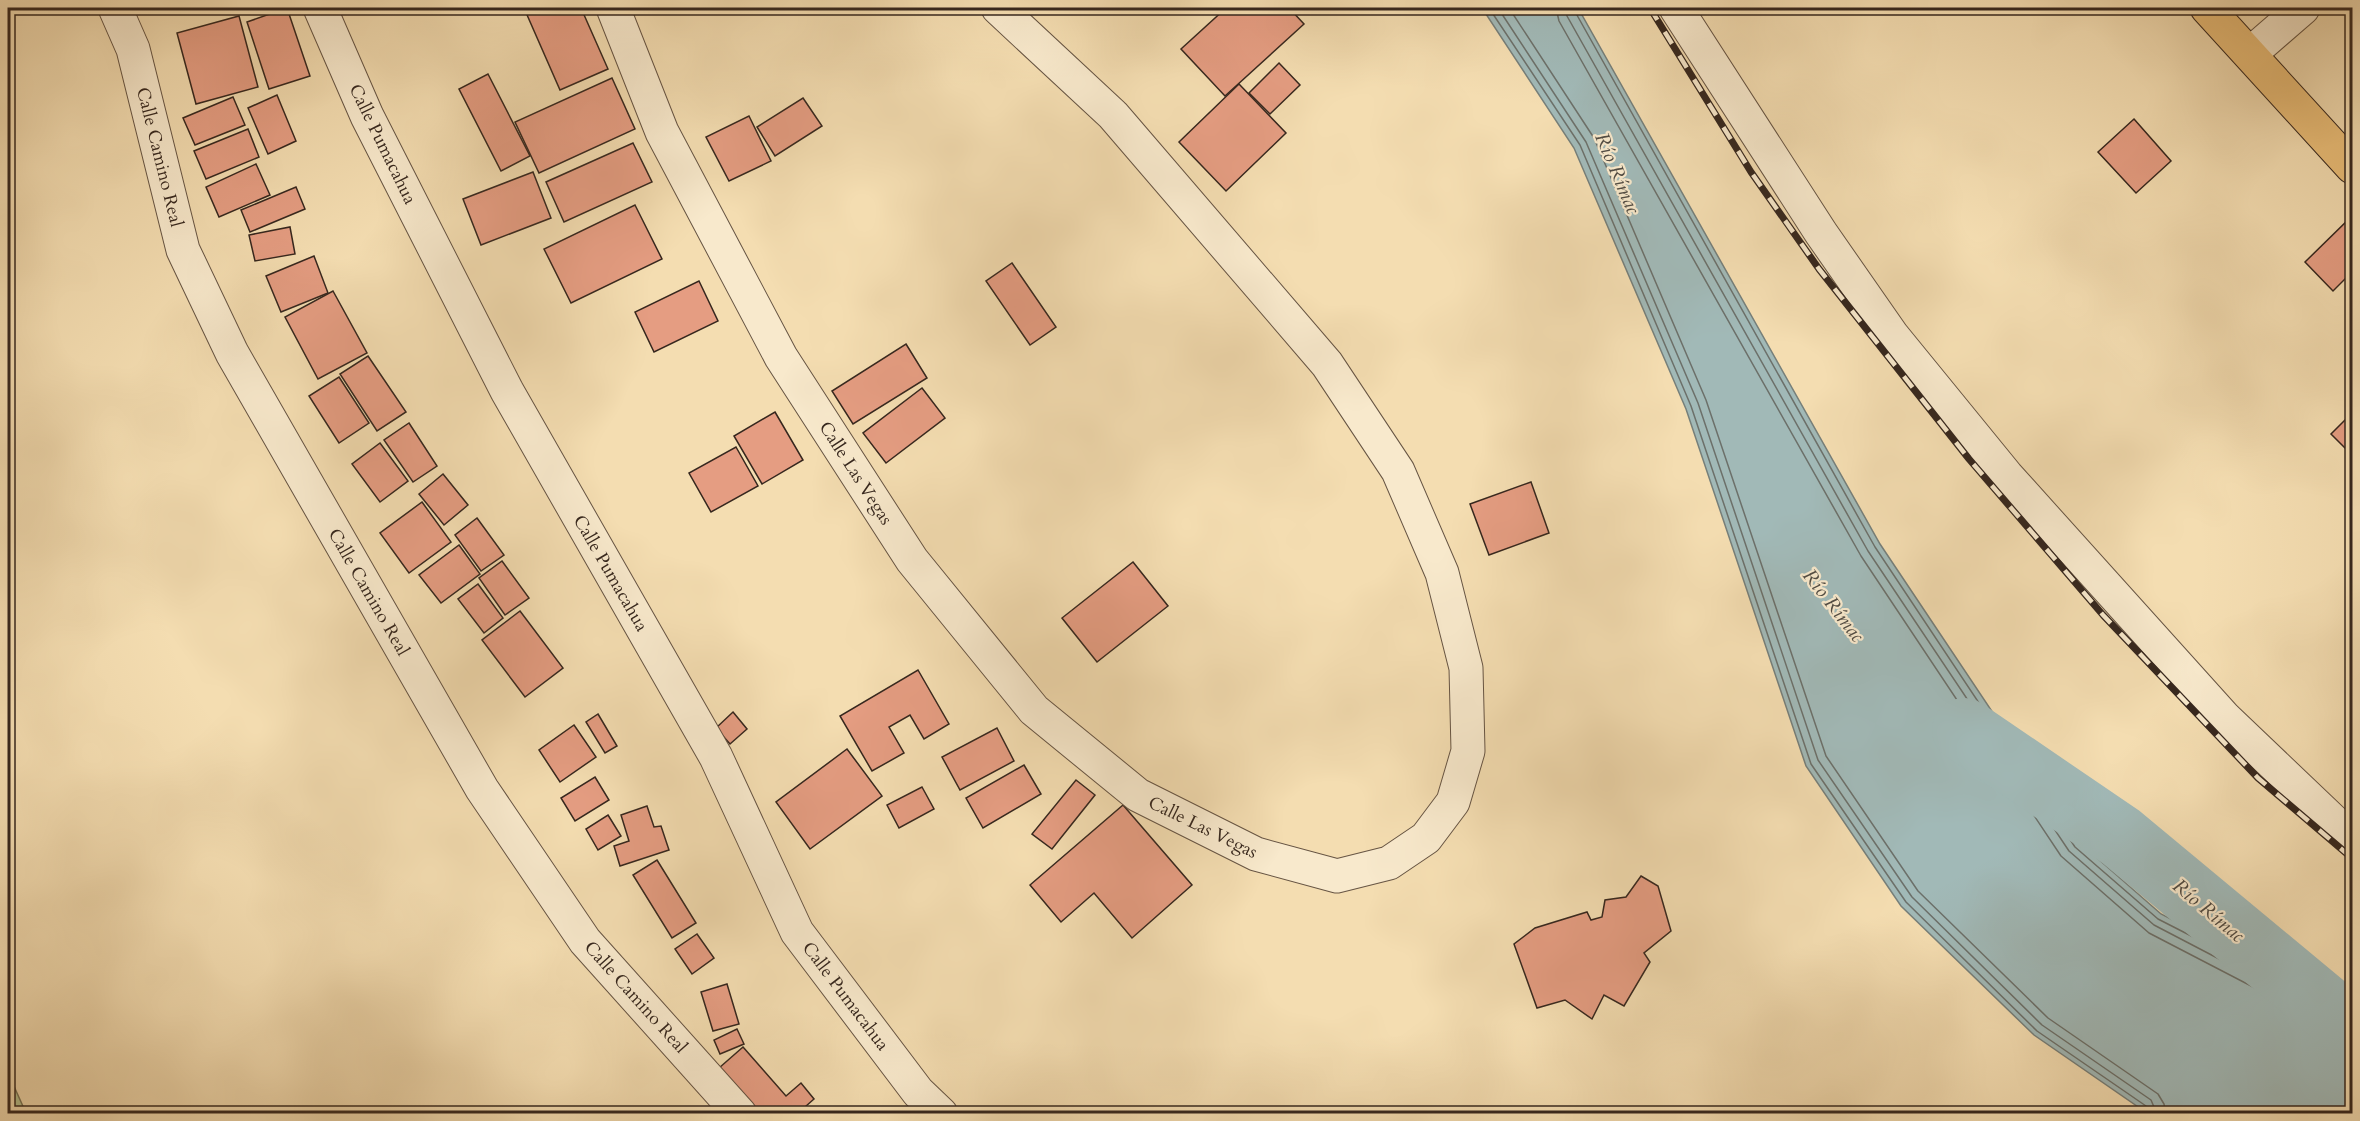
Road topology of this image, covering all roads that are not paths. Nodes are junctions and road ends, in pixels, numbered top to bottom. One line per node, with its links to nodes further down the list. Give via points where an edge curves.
1 (115, 8): 11 (street, Calle Camino Real, via 133,49 183,250 232,353 482,789 585,941)
2 (320, 8): 12 (street, Calle Pumacahua, via 367,116 507,391 716,757 797,932 918,1092)
3 (613, 8): 4 (street, Calle Las Vegas, via 662,132 781,357 912,560 1034,710 1138,795 1256,854 1337,876 1389,863 1425,838 1453,802 1468,751 1463,657 1442,573 1398,471 1327,364 1120,124)
4 (998, 8)
5 (1676, 8): 10 (street, via 1821,233 1899,344 2007,476 2225,718)
6 (2207, 8): 8 (highway)
7 (2303, 8): 8 (street)
8 (2250, 54): 9 (highway)
9 (2352, 167)
10 (2352, 839)
11 (740, 1113)
12 (940, 1113)

